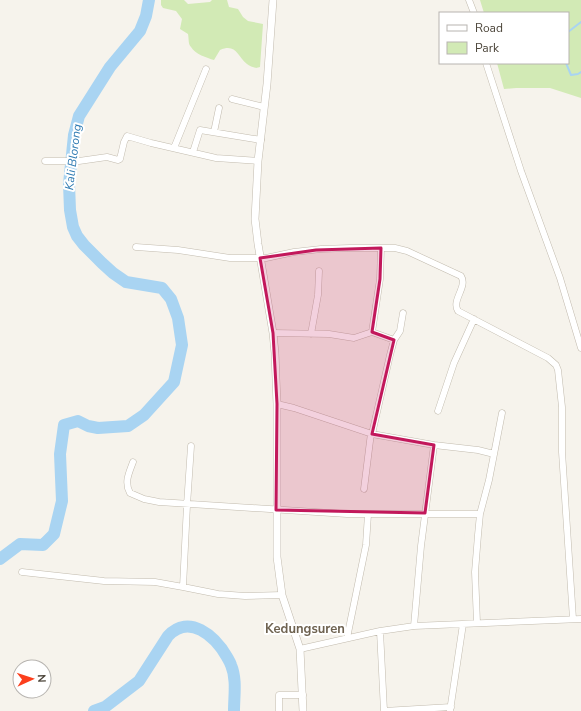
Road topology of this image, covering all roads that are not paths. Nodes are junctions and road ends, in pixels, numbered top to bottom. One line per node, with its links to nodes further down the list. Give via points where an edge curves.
1 (273, 0): 7 (street)
2 (469, 0): 3 (street)
3 (474, 12)
4 (486, 64): 25 (street, via 560,278)
5 (206, 69): 11 (street)
6 (232, 99): 7 (street)
7 (264, 107): 10 (street)
8 (219, 108): 9 (street)
9 (214, 132): 10 (street); 12 (street, via 200,130)
10 (261, 140): 14 (street)
11 (174, 148): 12 (street); 13 (street, via 127,136 119,160 106,157 79,161)
12 (193, 152): 14 (street, via 224,159)
13 (45, 161)
14 (258, 162): 17 (street, via 255,219)
15 (136, 248): 17 (street, via 178,250 230,258)
16 (381, 248): 17 (street, via 321,249); 20 (street, via 407,251 461,276 463,282 456,307 458,311); 21 (street, via 380,279)
17 (260, 258): 22 (street)
18 (319, 271): 23 (street, via 318,296)
19 (403, 313): 24 (street, via 400,331)
20 (474, 319): 27 (street, via 454,363); 43 (street, via 548,358 558,370)
21 (372, 332): 23 (street, via 354,338); 24 (street)
22 (273, 333): 23 (street); 26 (street)
23 (311, 334)
24 (394, 340): 29 (street)
25 (581, 348)
26 (277, 404): 29 (street); 36 (street)
27 (438, 410)
28 (502, 413): 32 (street)
29 (372, 434): 30 (street); 34 (street)
30 (434, 445): 32 (street); 37 (street)
31 (191, 446): 35 (street)
32 (494, 454): 39 (street)
33 (133, 462): 35 (street, via 127,477 130,493 144,499)
34 (364, 489)
35 (187, 505): 36 (street); 41 (street)
36 (276, 510): 38 (street); 42 (street, via 277,557)
37 (425, 513): 38 (street); 39 (street); 47 (street)
38 (368, 514): 49 (street, via 365,551)
39 (480, 514): 45 (street, via 475,572)
40 (22, 572): 41 (street)
41 (183, 587): 42 (street, via 218,594)
42 (282, 595): 50 (street)
43 (572, 619): 44 (street); 45 (street)
44 (581, 619)
45 (477, 623): 46 (street)
46 (463, 624): 47 (street); 52 (street)
47 (414, 626): 48 (street)
48 (380, 631): 49 (street); 52 (street, via 384,711)
49 (347, 638): 50 (street)
50 (300, 648): 51 (street)
51 (303, 695): 53 (street, via 279,695); 54 (street)
52 (450, 709)
53 (279, 711)
54 (303, 711)

